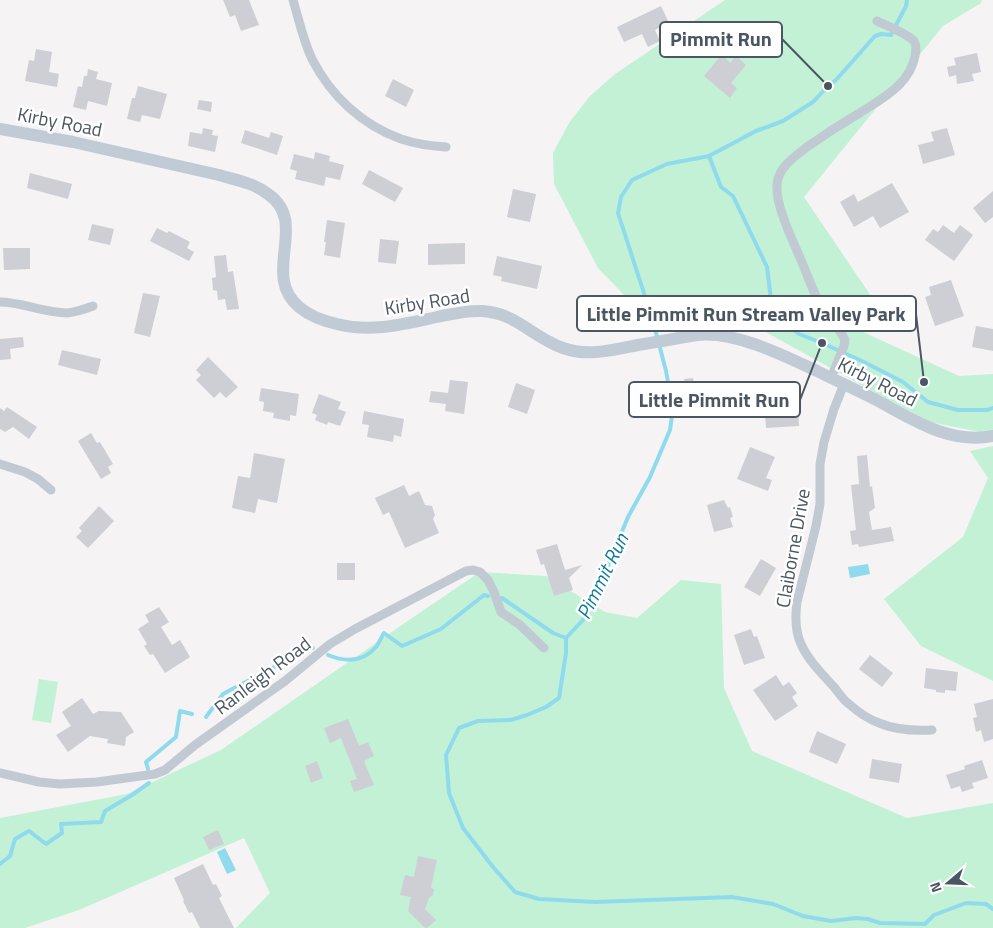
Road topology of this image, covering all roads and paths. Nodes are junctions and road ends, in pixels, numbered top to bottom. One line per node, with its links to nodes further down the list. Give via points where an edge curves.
1 (293, 0): 4 (street, via 311,57 347,107 381,131 422,145)
2 (877, 21): 7 (street, via 903,34 916,45 914,62 908,74 890,93 800,153 780,173 778,183 782,213 813,291 845,340)
3 (0, 129): 7 (main road, Kirby Road, via 73,142 242,181 262,190 274,198 286,218 282,272 286,290 301,308 320,319 344,326 369,328 469,311 488,312 512,318 552,344 586,353 707,334 729,337)
4 (446, 147)
5 (0, 302): 6 (street, via 67,313)
6 (94, 306)
7 (833, 374): 8 (main road, Kirby Road)
8 (844, 384): 9 (main road, Kirby Road, via 938,432 968,438); 13 (street, Claiborne Drive, via 824,442 820,464 820,505 796,602 797,629 806,654 848,704 894,728)
9 (993, 436)
10 (0, 464): 11 (street, via 25,472)
11 (51, 490)
12 (544, 648): 14 (street, Ranleigh Road, via 501,612 488,580 480,572 466,571 330,644 165,770 97,782 60,784)
13 (932, 730)
14 (0, 773)

